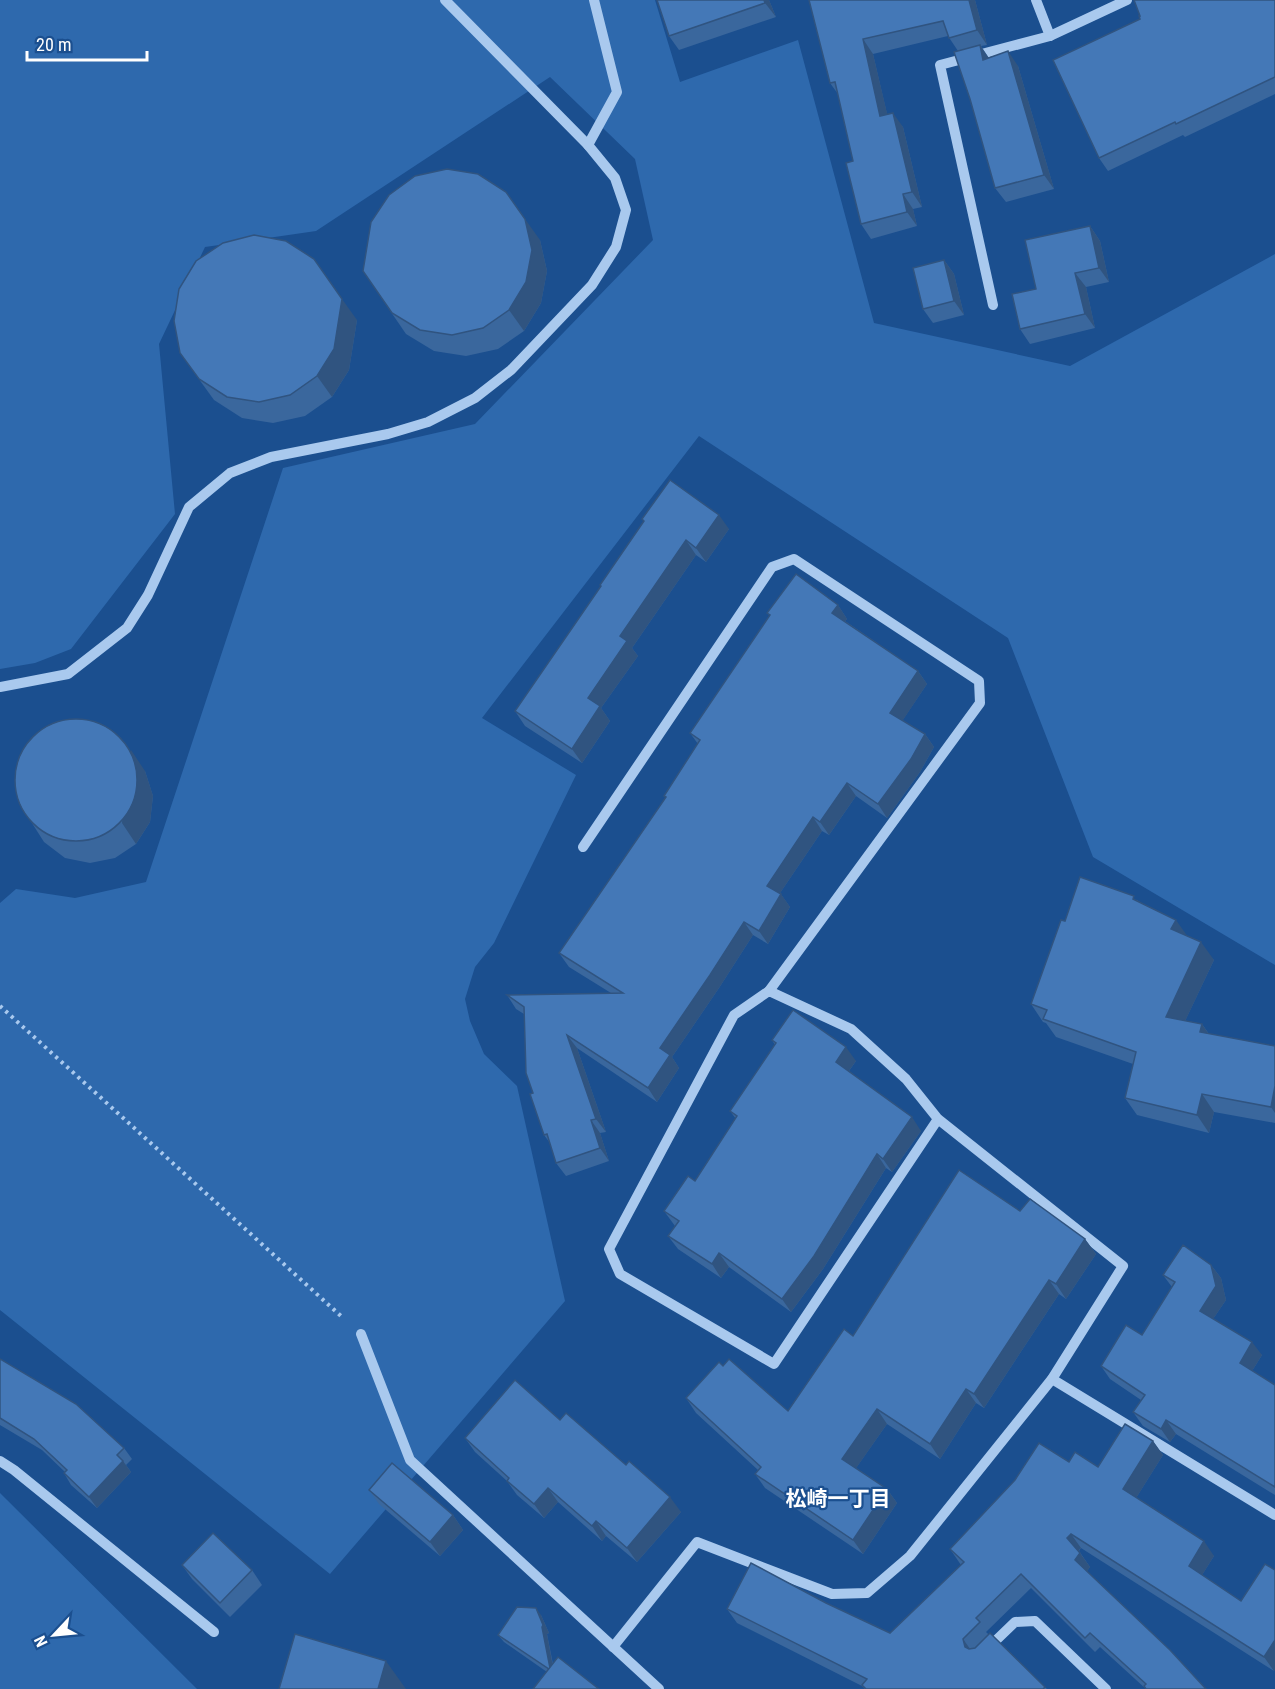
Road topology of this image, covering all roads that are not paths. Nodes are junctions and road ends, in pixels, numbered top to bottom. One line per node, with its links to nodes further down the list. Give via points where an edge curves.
1 (445, 0): 6 (street)
2 (594, 0): 6 (street, via 617,92)
3 (1036, 0): 5 (street)
4 (1127, 0): 5 (street)
5 (1050, 36): 7 (street, via 940,65)
6 (588, 145): 8 (street, via 615,178 626,210 616,247 592,285 511,370 475,398 428,422 388,434 271,457 230,473 189,507 148,595 127,628 68,674)
7 (993, 305)
8 (0, 687)
9 (583, 847): 10 (street, via 772,567 795,559 979,681 980,703)
10 (769, 991): 11 (street, via 851,1029 906,1079); 11 (street, via 734,1015 609,1249 620,1274 774,1364)
11 (938, 1119): 13 (street, via 1123,1266)
12 (361, 1334): 17 (street, via 410,1460)
13 (1052, 1379): 15 (street); 17 (street, via 910,1556 867,1593 832,1594 697,1542)
14 (0, 1461): 16 (street)
15 (1275, 1515)
16 (214, 1632)
17 (614, 1647): 19 (street)
18 (980, 1656): 20 (street, via 1015,1622 1035,1621)
19 (659, 1689)
20 (1106, 1689)

